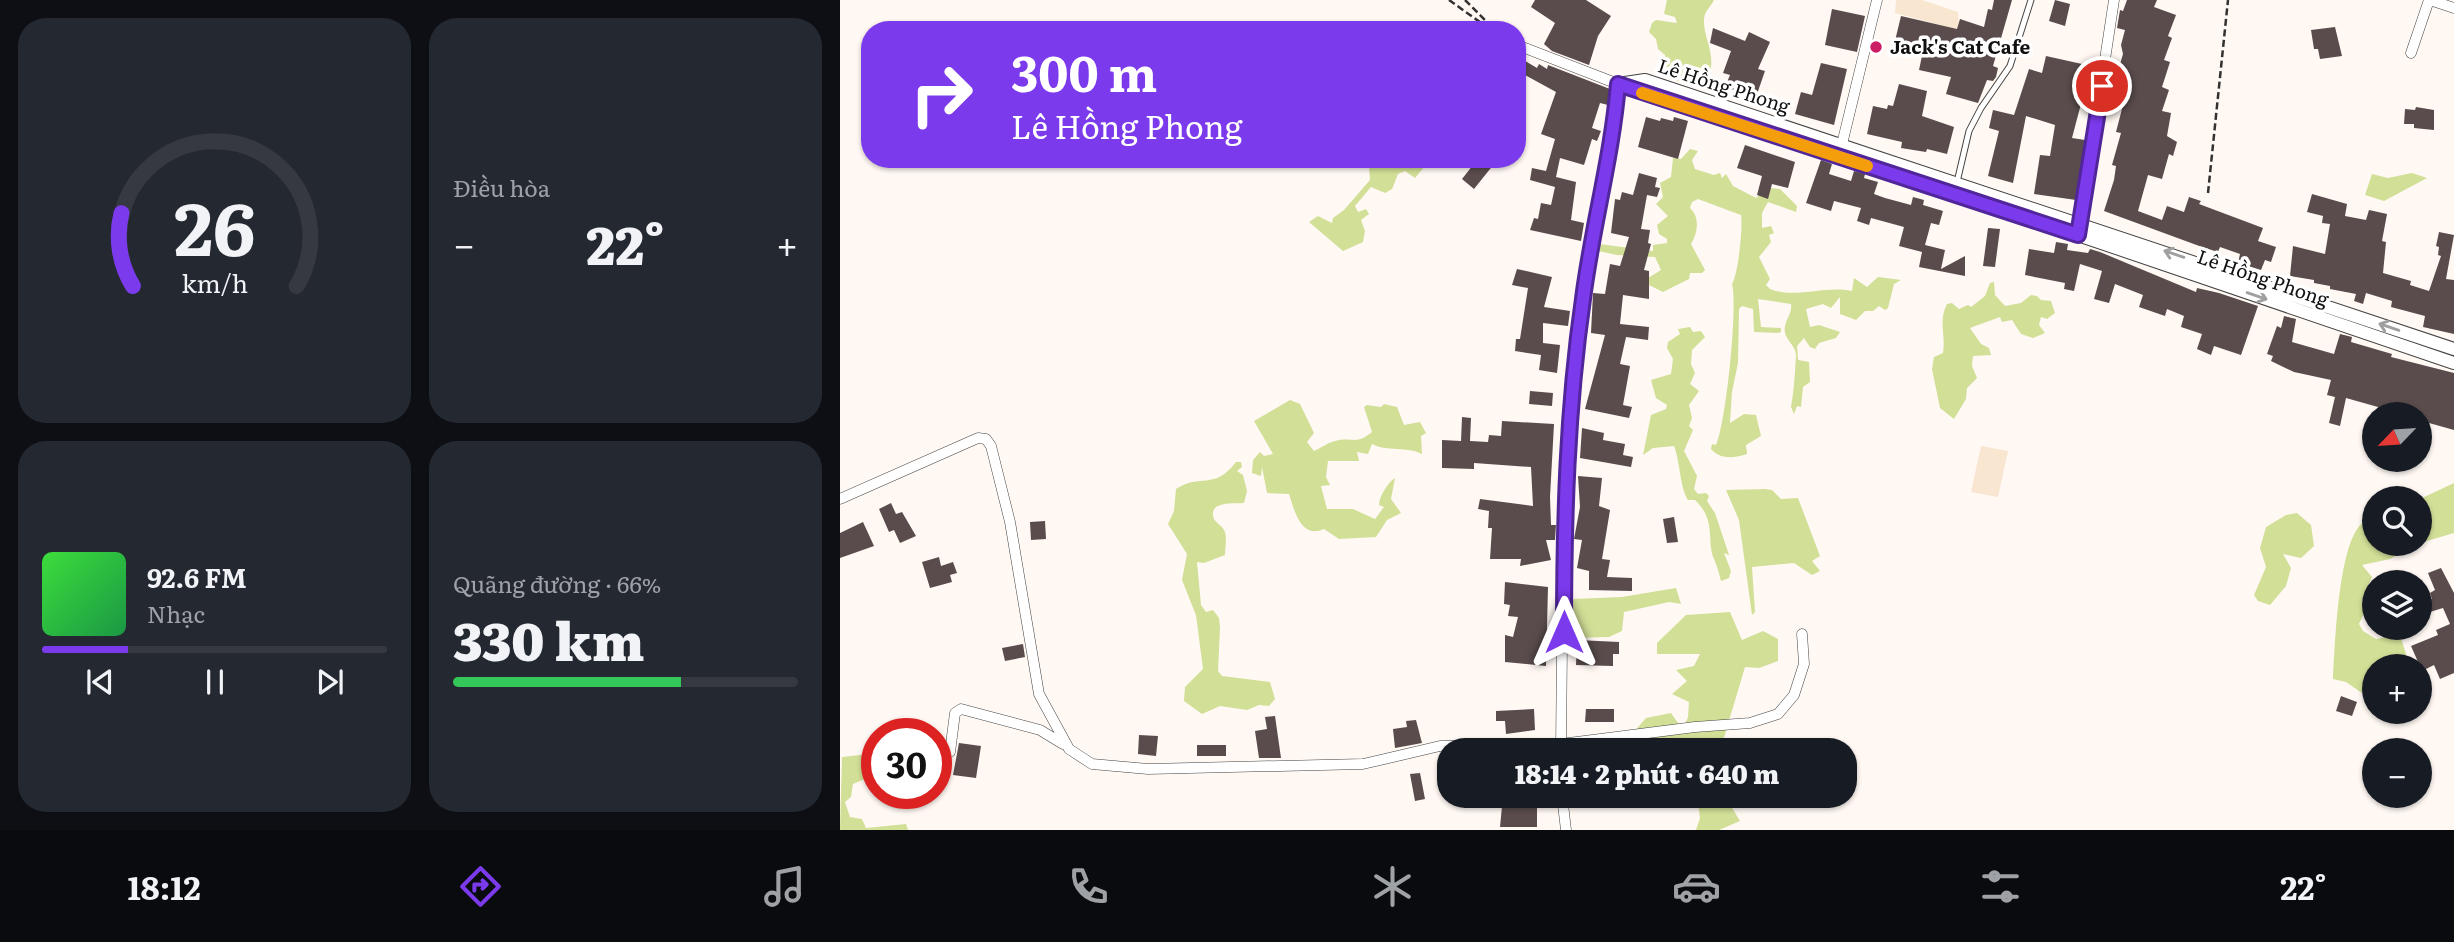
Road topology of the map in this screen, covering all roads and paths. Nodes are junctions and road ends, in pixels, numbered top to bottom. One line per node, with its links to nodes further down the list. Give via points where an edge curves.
1 (1449, 0): 9 (path)
2 (1465, 0): 10 (path)
3 (1877, 0): 14 (street)
4 (2031, 0): 15 (lane, via 2010,66 1969,131)
5 (2113, 0): 17 (street)
6 (2228, 0): 16 (path)
7 (2430, 0): 8 (street); 12 (street)
8 (2454, 8)
9 (1480, 21)
10 (1485, 21)
11 (1526, 49): 13 (street)
12 (2411, 53)
13 (1618, 84): 14 (street, Lê Hồng Phong, via 1645,80); 17 (street, Lê Hồng Phong); 23 (street, via 1569,405)
14 (1842, 144): 15 (street, Lê Hồng Phong)
15 (1957, 182): 17 (street, Lê Hồng Phong)
16 (2208, 192)
17 (2079, 229): 18 (street, Lê Hồng Phong, one-way to 17); 19 (street, Lê Hồng Phong, one-way to 19)
18 (2454, 349)
19 (2454, 363)
20 (840, 499): 26 (street, via 978,438 986,439 1010,522 1039,694)
21 (1802, 634): 24 (street, via 1800,683 1774,716 1750,723)
22 (952, 734): 26 (street, via 954,717 961,709 1040,730)
23 (1561, 738)
24 (1621, 738)
25 (1437, 747): 26 (street, via 1363,764 1148,769 1091,764)
26 (1069, 749)
27 (1563, 808): 28 (street)
28 (1566, 830)

